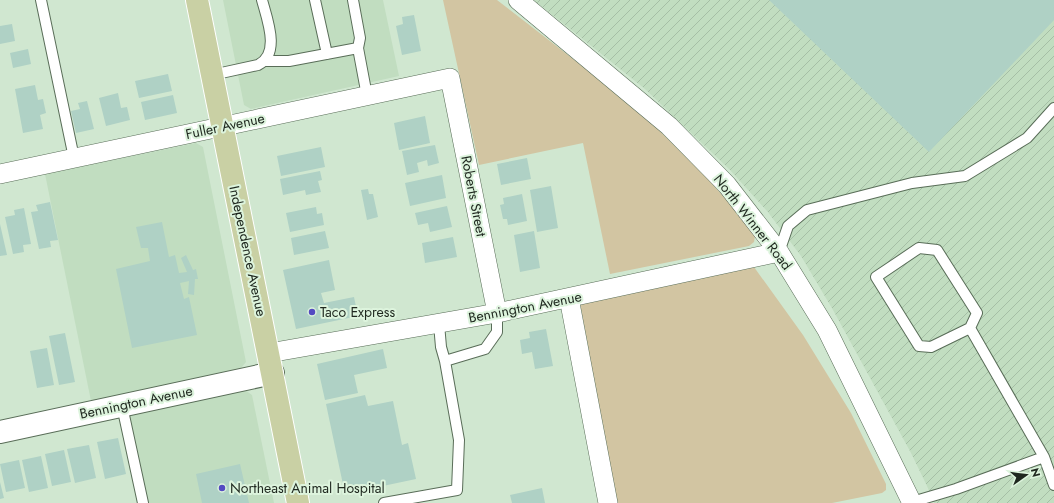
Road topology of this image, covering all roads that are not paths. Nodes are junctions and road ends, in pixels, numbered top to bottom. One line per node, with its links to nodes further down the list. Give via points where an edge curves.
1 (41, 0): 15 (lane)
2 (197, 0): 10 (main road, Independence Avenue)
3 (262, 0): 9 (lane, via 271,41)
4 (315, 0): 8 (lane)
5 (353, 0): 7 (lane, via 360,38)
6 (518, 0): 17 (street, North Winner Road, via 670,126 727,185)
7 (358, 48): 8 (lane); 12 (lane)
8 (327, 54): 9 (lane, via 288,61)
9 (265, 61): 10 (lane, via 258,65)
10 (212, 75): 14 (main road, Independence Avenue)
11 (450, 78): 12 (street, Fuller Avenue); 19 (street, Roberts Street)
12 (367, 96): 14 (street, Fuller Avenue)
13 (1054, 108): 17 (lane, via 1027,138 965,176 912,184 807,210 788,226)
14 (222, 126): 15 (street, Fuller Avenue); 23 (main road, Independence Avenue)
15 (74, 158): 16 (street, Fuller Avenue)
16 (0, 174)
17 (779, 252): 18 (street, Bennington Avenue); 32 (street, North Winner Road, via 827,330)
18 (569, 298): 19 (street, Bennington Avenue); 31 (street)
19 (497, 313): 20 (street, Bennington Avenue); 22 (lane, via 497,332 485,349)
20 (439, 324): 22 (lane); 23 (street, Bennington Avenue)
21 (970, 328): 21 (lane, via 977,313 937,250 919,248 876,277 919,346 931,348); 26 (lane)
22 (445, 361): 30 (lane, via 460,440 457,490)
23 (271, 363): 24 (street, Bennington Avenue); 29 (main road, Independence Avenue)
24 (122, 406): 25 (street, Bennington Avenue); 28 (lane)
25 (0, 432)
26 (1044, 457): 27 (lane); 32 (lane)
27 (1054, 485)
28 (143, 503)
29 (298, 503)
30 (384, 503)
31 (608, 503)
32 (911, 503)

